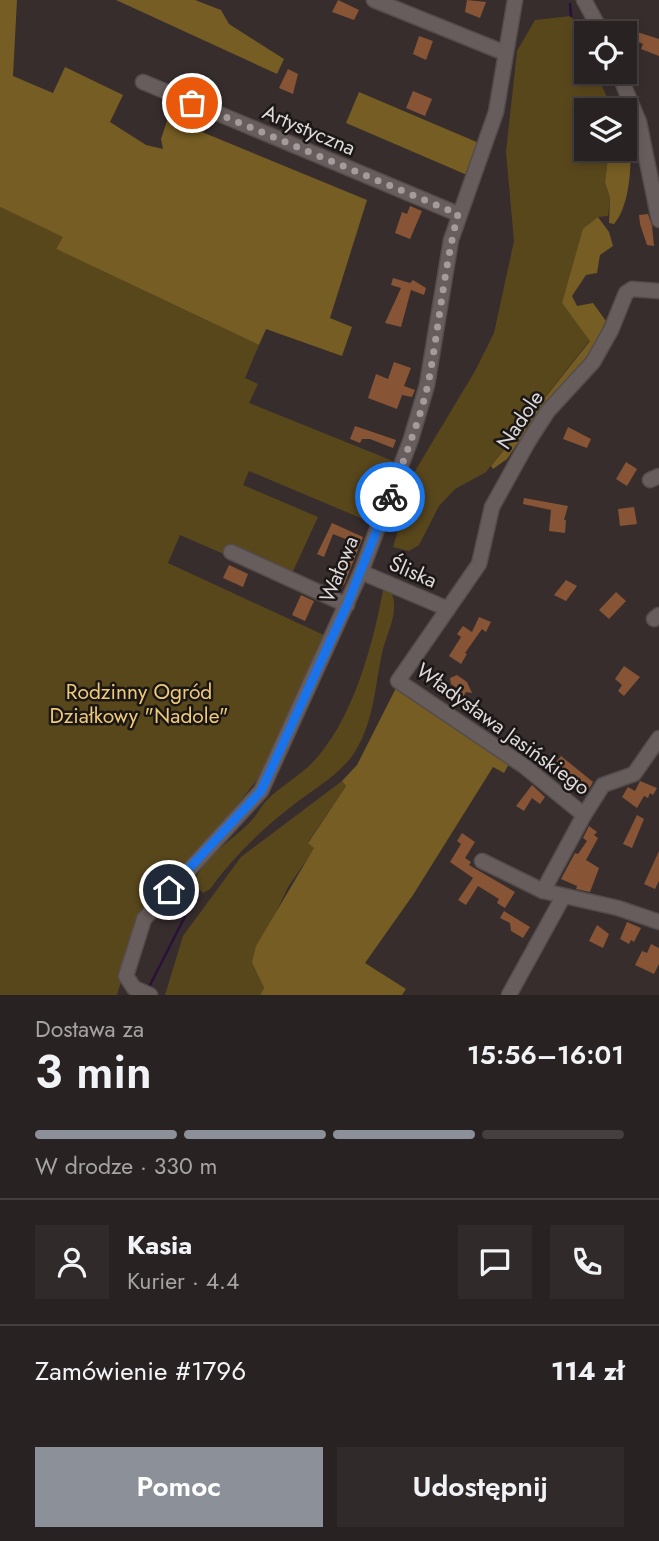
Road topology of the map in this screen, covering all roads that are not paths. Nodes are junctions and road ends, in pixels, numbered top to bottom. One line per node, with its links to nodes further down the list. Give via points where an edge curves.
1 (374, 0): 5 (street)
2 (515, 0): 5 (street, Wałowa)
3 (584, 0): 4 (street)
4 (595, 21)
5 (505, 54): 9 (street, Wałowa, via 496,112)
6 (143, 82): 9 (street, Artystyczna)
7 (623, 84): 8 (street, via 639,122)
8 (659, 211)
9 (458, 214): 12 (street, Wałowa, via 424,398)
10 (659, 291): 14 (street, Nadole, via 632,289 626,293 593,362 548,411 508,477 492,506 479,564)
11 (231, 552): 13 (street)
12 (361, 572): 13 (street, Wałowa); 14 (street, Śliska)
13 (347, 605): 21 (street, Wałowa, via 261,791 144,919 126,970)
14 (448, 609): 16 (street, Władysława Jasińskiego, via 398,681 524,765)
15 (659, 738): 16 (street, Władysława Jasińskiego, via 634,774 603,785)
16 (583, 815): 18 (street, Władysława Jasińskiego)
17 (482, 861): 18 (street)
18 (543, 891): 19 (street)
19 (563, 897): 20 (street); 22 (street)
20 (659, 922)
21 (139, 989)
22 (509, 995)

